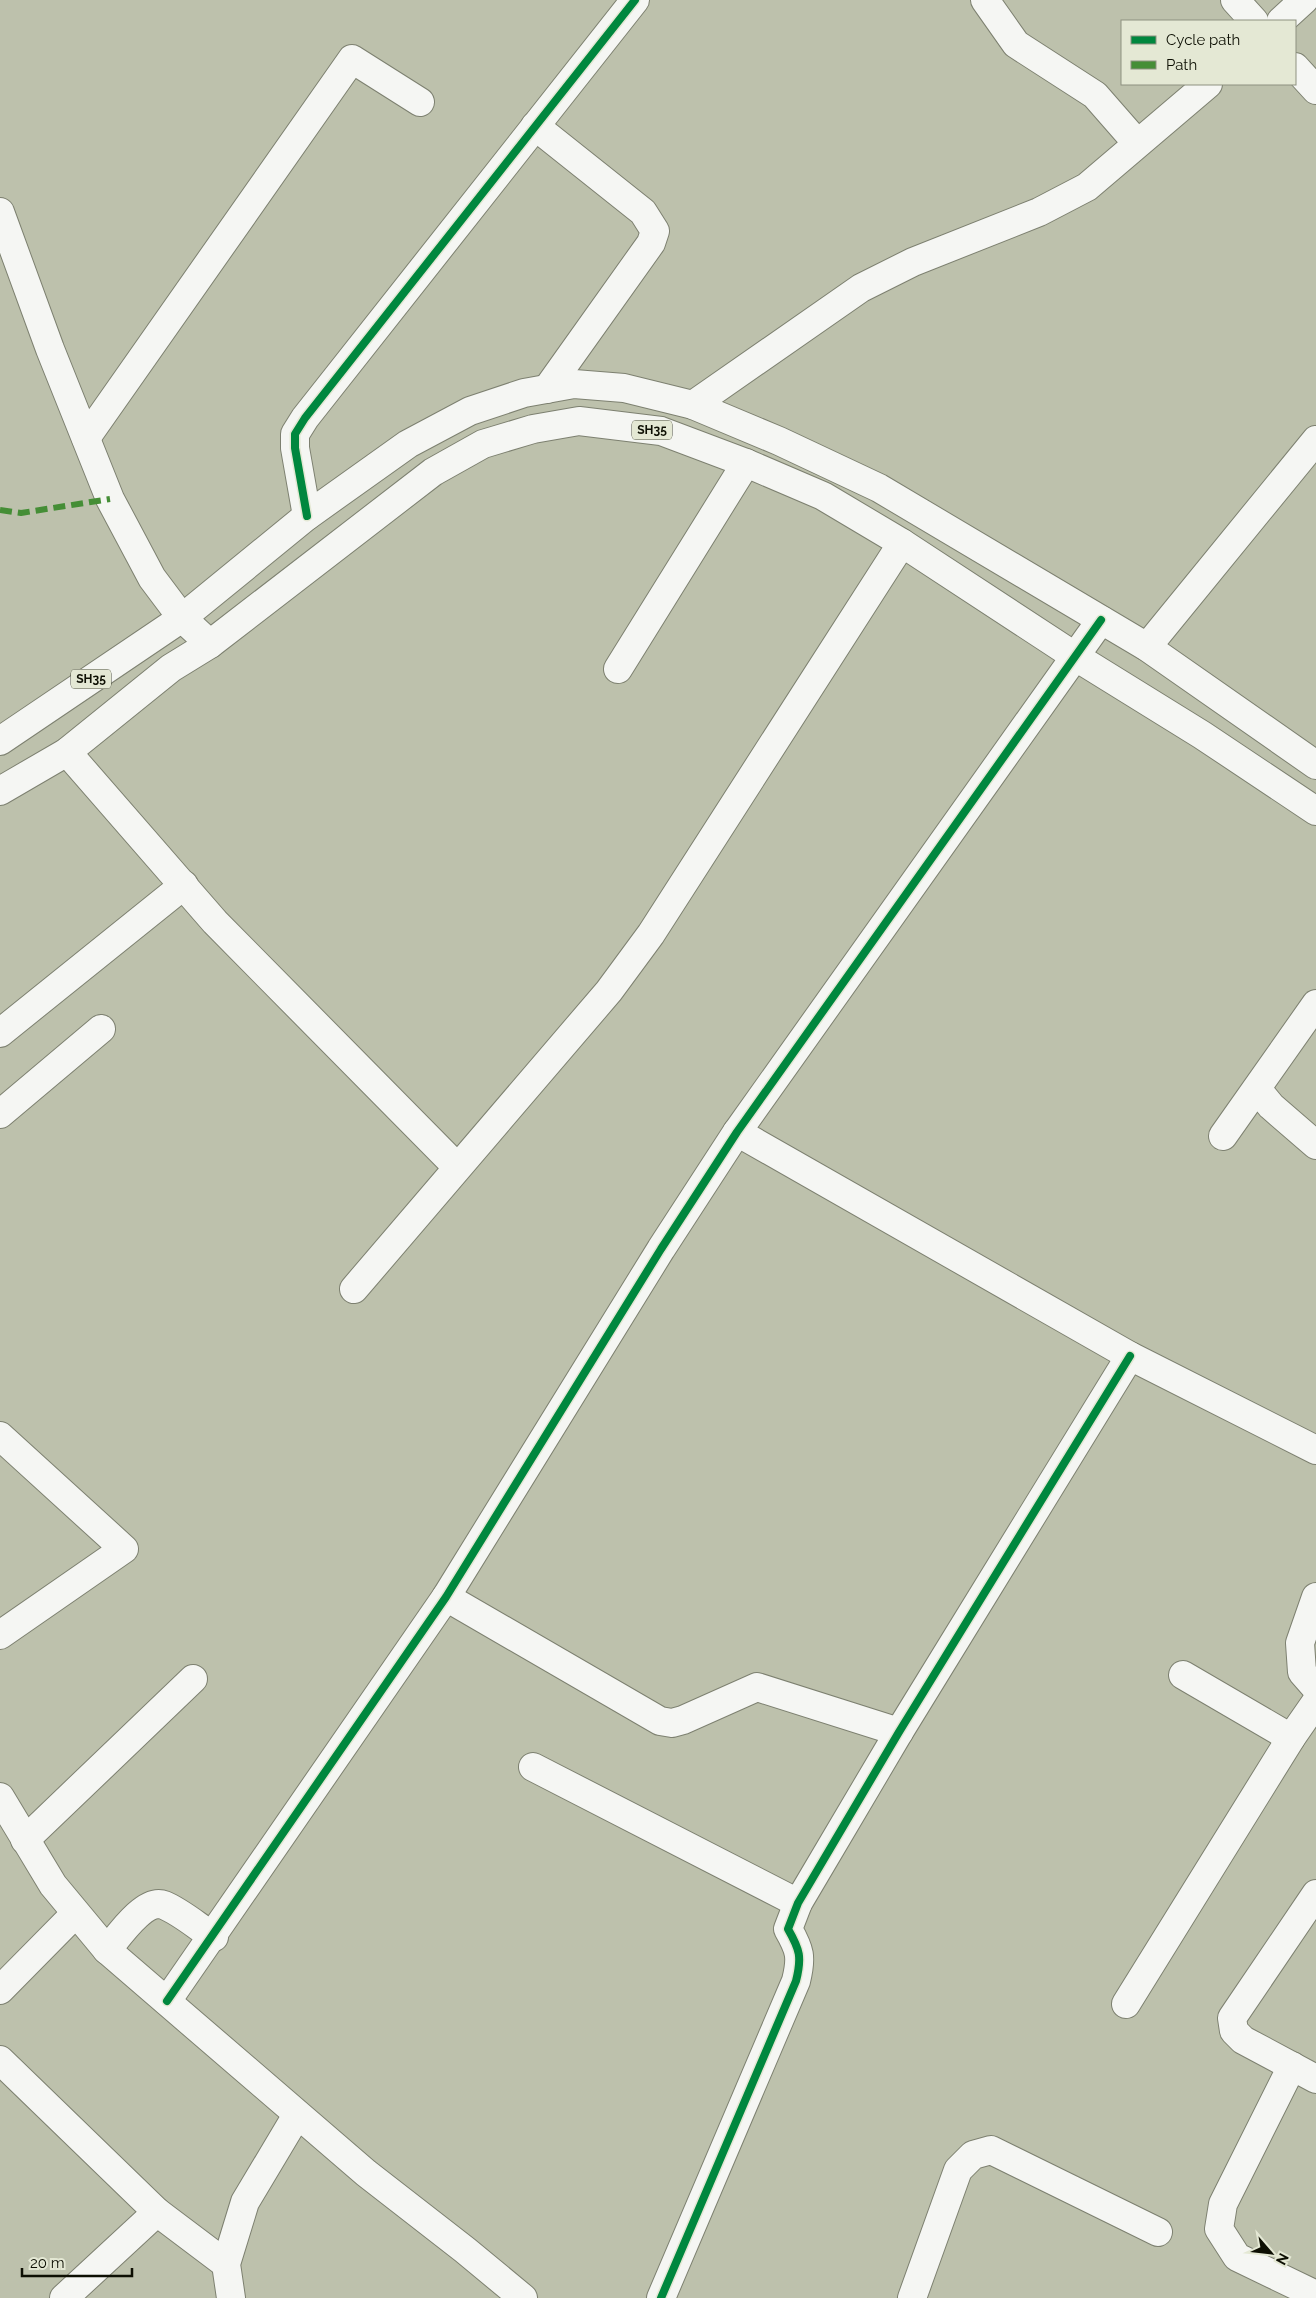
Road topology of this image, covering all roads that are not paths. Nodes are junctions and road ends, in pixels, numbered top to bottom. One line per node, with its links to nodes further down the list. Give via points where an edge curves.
1 (635, 0): 11 (street)
2 (985, 0): 12 (street, via 1016,44 1094,95)
3 (1235, 0): 5 (street)
4 (1304, 0): 6 (street)
5 (1253, 20)
6 (1282, 20)
7 (1296, 68): 9 (street)
8 (1207, 85): 12 (street)
9 (1316, 90)
10 (420, 102): 16 (street, via 352,59)
11 (535, 126): 14 (street, via 643,212 655,231 651,243); 19 (street, via 304,418 295,434 295,448)
12 (1137, 143): 15 (street, via 1087,188 1039,212 913,262 861,288)
13 (0, 212): 16 (street)
14 (547, 388): 15 (street, SH35, via 574,384 624,388); 19 (street, SH35, via 470,411 408,444)
15 (694, 405): 22 (street, SH35, via 879,488)
16 (86, 438): 21 (street, via 110,499 152,578)
17 (1316, 440): 24 (street)
18 (746, 463): 20 (street, SH35, via 823,496); 23 (street, SH35, via 661,431 579,420 483,444 433,472); 26 (street)
19 (307, 516): 21 (street, SH35)
20 (902, 543): 25 (street, SH35); 41 (street, via 651,934 609,991)
21 (182, 618): 23 (street); 27 (street, SH35)
22 (1101, 620): 24 (street, SH35); 25 (street)
23 (210, 644): 28 (street, SH35, via 171,668)
24 (1147, 647): 29 (street, SH35)
25 (1076, 657): 31 (street, SH35); 38 (street)
26 (618, 669)
27 (0, 740)
28 (67, 752): 30 (street, SH35); 32 (street)
29 (1316, 765)
30 (0, 791)
31 (1316, 811)
32 (184, 885): 35 (street); 41 (street, via 215,922)
33 (1316, 1004): 36 (street)
34 (101, 1029): 37 (street)
35 (0, 1034)
36 (1257, 1088): 39 (street); 40 (street, via 1271,1106)
37 (0, 1114)
38 (737, 1132): 43 (street); 46 (street)
39 (1223, 1136)
40 (1316, 1145)
41 (457, 1167): 42 (street)
42 (354, 1289)
43 (1130, 1356): 45 (street); 53 (street)
44 (0, 1436): 48 (street, via 124,1549)
45 (1316, 1450)
46 (446, 1597): 53 (street, via 660,1721 683,1720 757,1687); 61 (street)
47 (1316, 1597): 51 (street, via 1300,1643 1302,1672)
48 (0, 1635)
49 (1183, 1675): 54 (street)
50 (193, 1679): 57 (street)
51 (1316, 1688)
52 (1316, 1702): 54 (street)
53 (899, 1732): 59 (street)
54 (1291, 1738): 65 (street)
55 (533, 1767): 59 (street)
56 (0, 1798): 57 (street)
57 (25, 1840): 60 (street)
58 (1316, 1894): 67 (street, via 1232,2018 1234,2031 1243,2040)
59 (798, 1903): 77 (street, via 788,1929 799,1947 796,1981)
60 (75, 1914): 62 (street); 63 (street)
61 (214, 1937): 62 (street, via 163,1904 148,1906); 64 (street)
62 (106, 1950): 64 (street)
63 (0, 1990)
64 (168, 2001): 69 (street)
65 (1126, 2004)
66 (0, 2060): 70 (street)
67 (1292, 2066): 68 (street); 73 (street, via 1223,2204 1220,2229 1237,2257)
68 (1316, 2079)
69 (297, 2115): 72 (street, via 245,2202); 76 (street)
70 (157, 2212): 72 (street); 74 (street)
71 (1158, 2232): 78 (street, via 991,2150 973,2155 958,2170)
72 (226, 2264): 75 (street)
73 (1316, 2295)
74 (64, 2298)
75 (231, 2298)
76 (523, 2298)
77 (661, 2298)
78 (912, 2298)

